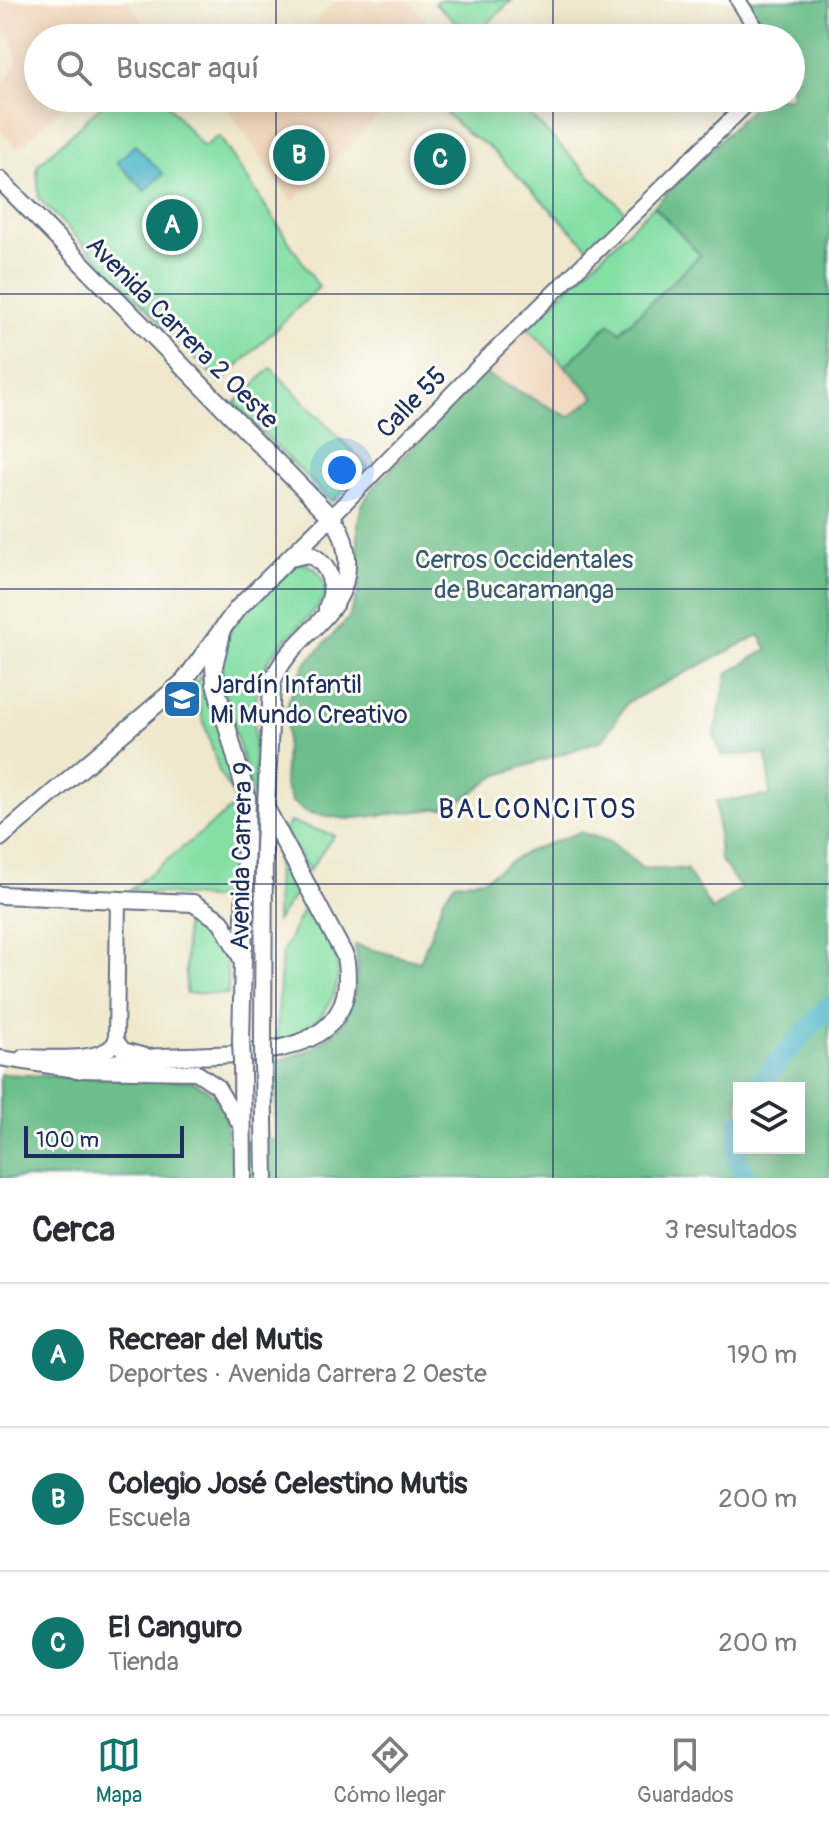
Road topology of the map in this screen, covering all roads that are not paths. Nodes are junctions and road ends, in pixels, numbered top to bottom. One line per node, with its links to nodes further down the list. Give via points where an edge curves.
1 (738, 0): 2 (street)
2 (753, 24)
3 (739, 112): 5 (street, Calle 55)
4 (0, 180): 5 (main road, Avenida Carrera 2 Oeste)
5 (331, 517): 6 (main road, Calle 55); 8 (main road, Avenida Carrera 9, via 345,544 346,581)
6 (290, 558): 7 (main road, Calle 55); 8 (main road, via 309,554 328,570 332,590)
7 (225, 624): 10 (main road, Calle 55, via 184,681); 13 (main road, Avenida Carrera 9, via 213,674 246,788)
8 (320, 624): 9 (main road, Avenida Carrera 9, via 280,664 272,684)
9 (265, 804): 15 (main road, via 342,947 348,974 344,997 324,1029 293,1048); 20 (main road, Avenida Carrera 9, bridge)
10 (0, 838)
11 (0, 895): 12 (main road)
12 (118, 899): 13 (main road, via 182,901 202,907 229,929); 14 (street)
13 (243, 961): 18 (main road, Avenida Carrera 9, bridge)
14 (116, 1040): 15 (street, via 131,1054); 16 (street, via 109,1051 96,1055)
15 (157, 1057): 17 (main road)
16 (0, 1058): 17 (street)
17 (76, 1070): 18 (street, via 196,1072 217,1086)
18 (242, 1132): 19 (main road, Avenida Carrera 9)
19 (243, 1178)
20 (265, 1178)

